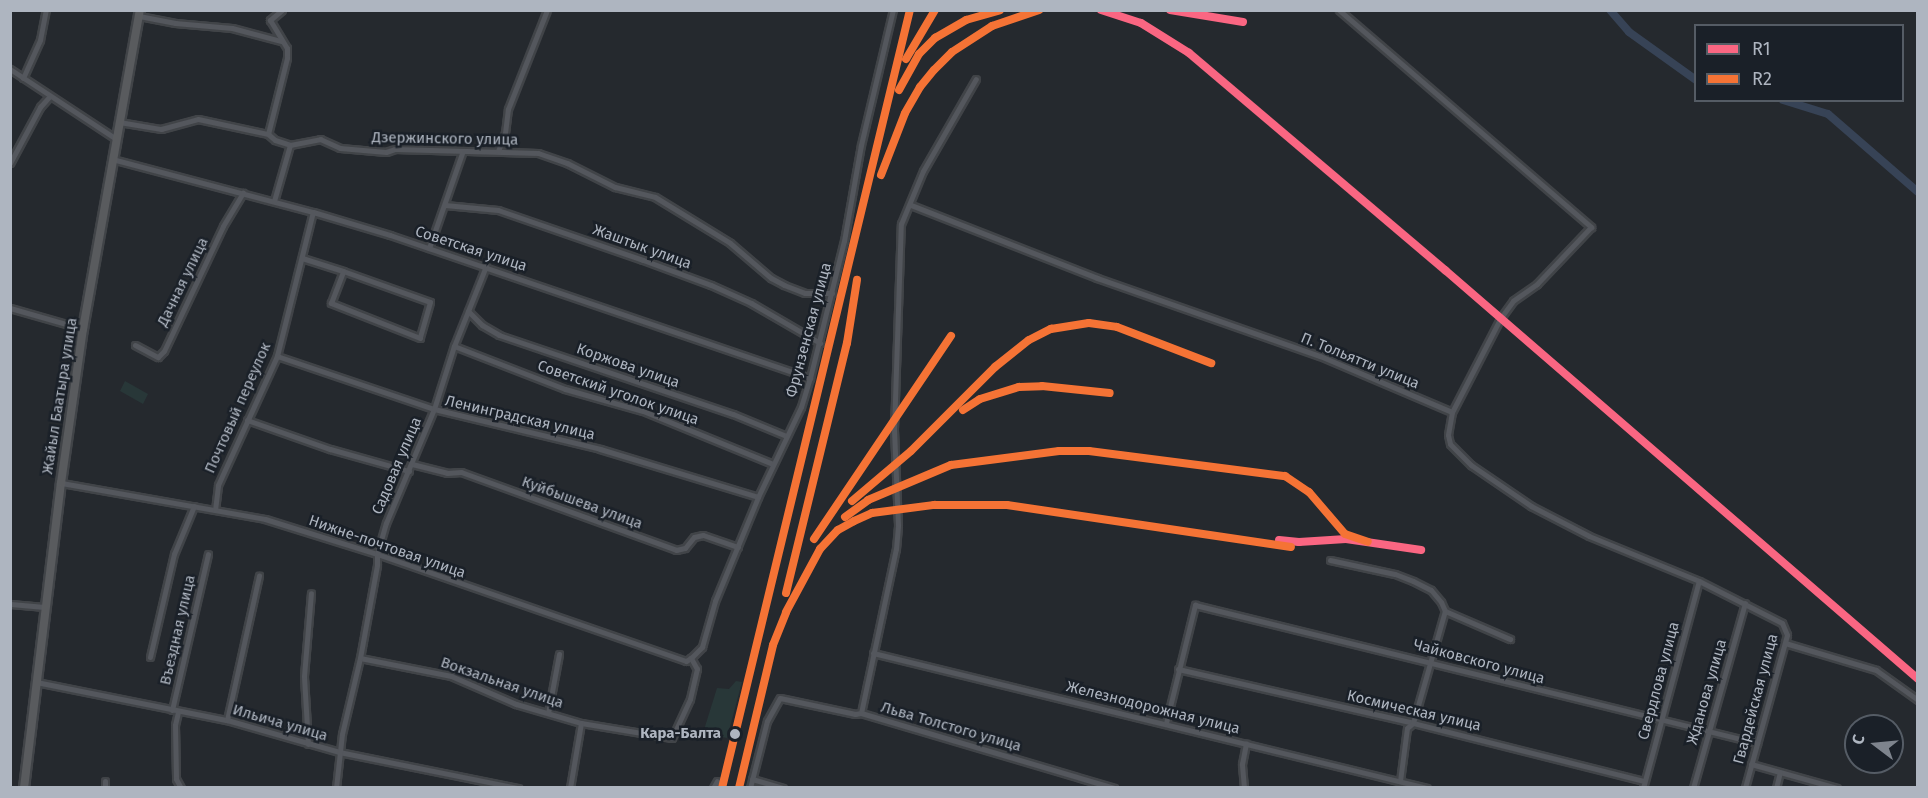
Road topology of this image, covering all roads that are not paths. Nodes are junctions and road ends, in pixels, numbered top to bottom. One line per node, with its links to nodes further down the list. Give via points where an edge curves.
1 (46, 10): 9 (street, via 40,40)
2 (282, 10): 7 (street, via 270,20)
3 (547, 10): 16 (street, via 508,110)
4 (893, 10): 29 (street, Фрунзенская улица)
5 (1339, 10): 39 (street, via 1591,226 1500,319)
6 (141, 14): 7 (street, via 232,28); 12 (highway, Жайыл Баатыра улица)
7 (281, 41): 13 (street, via 287,48 287,58)
8 (10, 69): 9 (street)
9 (23, 78): 11 (street)
10 (976, 79): 23 (street, via 923,171)
11 (49, 97): 14 (street); 19 (street)
12 (119, 122): 13 (street, via 161,129 198,119); 14 (highway, Жайыл Баатыра улица)
13 (267, 134): 15 (street, Дзержинского улица)
14 (116, 139): 18 (highway, Жайыл Баатыра улица)
15 (290, 145): 17 (street, Дзержинского улица, via 320,139 340,148); 21 (street)
16 (498, 151): 17 (street, Дзержинского улица); 29 (street, Дзержинского улица, via 538,153 615,188 655,197 730,243 771,278 805,293)
17 (462, 153): 22 (street)
18 (116, 159): 20 (street, Советская улица); 32 (highway, Жайыл Баатыра улица)
19 (10, 163)
20 (243, 193): 21 (street, Советская улица); 34 (street, Дачная улица, via 223,226 164,351 158,357)
21 (274, 201): 24 (street, Советская улица)
22 (445, 205): 25 (street); 33 (street, Жаштык улица, via 498,210 711,285)
23 (911, 205): 39 (street, П. Тольятти улица, via 1097,278 1320,356); 62 (street, via 903,216 900,233 894,430 896,549)
24 (313, 212): 25 (street, Советская улица); 26 (street, Почтовый переулок)
25 (429, 248): 27 (street, Советская улица)
26 (302, 258): 28 (street); 36 (street, Почтовый переулок)
27 (486, 266): 31 (street, Садовая улица); 37 (street, Советская улица)
28 (343, 271): 28 (street, via 430,302 420,338 331,303)
29 (832, 293): 33 (street, Фрунзенская улица)
30 (10, 308): 32 (street)
31 (468, 311): 35 (street, Садовая улица); 41 (street, Коржова улица, via 499,335 733,414)
32 (83, 329): 45 (highway, Жайыл Баатыра улица)
33 (820, 343): 37 (street, Фрунзенская улица)
34 (135, 345)
35 (454, 346): 38 (street, Садовая улица); 43 (street, Советский уголок улица, via 565,389 643,411)
36 (277, 356): 38 (street, Ленинградская улица); 40 (street, Почтовый переулок)
37 (810, 378): 41 (street, Фрунзенская улица)
38 (434, 409): 42 (street, Садовая улица); 46 (street, Ленинградская улица, via 600,449)
39 (1452, 412): 54 (street, via 1450,444 1471,465 1531,506 1589,536)
40 (247, 420): 44 (street); 48 (street, Почтовый переулок, via 218,485)
41 (786, 436): 43 (street, Фрунзенская улица)
42 (412, 464): 44 (street, Садовая улица); 49 (street, Куйбышева улица, via 471,475 676,550 703,535)
43 (773, 464): 46 (street, Фрунзенская улица)
44 (409, 471): 51 (street, Садовая улица)
45 (64, 484): 47 (street, Нижне-почтовая улица); 58 (highway, Жайыл Баатыра улица)
46 (758, 497): 49 (street, Фрунзенская улица)
47 (194, 506): 48 (street, Нижне-почтовая улица); 64 (street, via 174,554)
48 (215, 510): 51 (street, Нижне-почтовая улица, via 265,519)
49 (738, 547): 66 (street, Фрунзенская улица, via 715,601 702,647)
50 (208, 554): 71 (street, Въездная улица)
51 (377, 554): 65 (street, Садовая улица); 66 (street, Нижне-почтовая улица, via 686,661)
52 (1330, 560): 59 (street, via 1413,581 1431,590)
53 (260, 576): 74 (street)
54 (1699, 581): 56 (street); 75 (street, Свердлова улица)
55 (310, 593): 82 (street, via 304,676)
56 (1745, 603): 61 (street, Гвардейская улица, via 1782,623 1787,635); 79 (street, Жданова улица)
57 (10, 604): 58 (street)
58 (45, 607): 69 (highway, Жайыл Баатыра улица)
59 (1445, 611): 60 (street); 67 (street)
60 (1510, 639)
61 (1785, 643): 70 (street, via 1876,670); 81 (street, Гвардейская улица)
62 (873, 653): 73 (street); 77 (street, Железнодорожная улица)
63 (559, 654): 72 (street)
64 (150, 657)
65 (360, 658): 72 (street, Вокзальная улица, via 451,676); 83 (street, Садовая улица)
66 (691, 658): 76 (street, Вокзальная улица, via 697,669 690,699 672,738)
67 (1430, 661): 68 (street, Чайковского улица, via 1195,605); 75 (street, Чайковского улица); 78 (street)
68 (1178, 669): 77 (street); 78 (street, Космическая улица)
69 (36, 682): 71 (street, Ильича улица); 91 (highway, Жайыл Баатыра улица)
70 (1917, 700)
71 (175, 711): 74 (street, Ильича улица); 92 (street, Въездная улица, via 176,779)
72 (548, 713): 76 (street, Вокзальная улица)
73 (861, 713): 86 (street, Льва Толстого улица, via 780,698 767,721); 99 (street, Льва Толстого улица)
74 (227, 720): 82 (street, Ильича улица)
75 (1660, 720): 79 (street, Чайковского улица); 89 (street, Свердлова улица)
76 (581, 723): 95 (street)
77 (1166, 723): 80 (street, Железнодорожная улица)
78 (1413, 723): 88 (street, via 1407,728); 89 (street, Космическая улица)
79 (1708, 730): 81 (street, Чайковского улица); 102 (street, Жданова улица)
80 (1246, 743): 88 (street, Железнодорожная улица); 100 (street, via 1242,764)
81 (1757, 743): 84 (street, Гвардейская улица)
82 (308, 744): 83 (street, Ильича улица)
83 (339, 752): 93 (street, Садовая улица); 94 (street, Ильича улица)
84 (1752, 764): 85 (street); 103 (street, Гвардейская улица)
85 (1780, 772): 90 (street); 104 (street)
86 (752, 779): 97 (street); 98 (street)
87 (717, 781): 96 (street)
88 (1400, 781): 101 (street, Железнодорожная улица)
89 (1644, 784)
90 (1814, 784): 105 (street)
91 (24, 788)
92 (181, 788)
93 (336, 788)
94 (518, 788)
95 (570, 788)
96 (713, 788)
97 (750, 788)
98 (783, 788)
99 (1114, 788)
100 (1244, 788)
101 (1427, 788)
102 (1693, 788)
103 (1745, 788)
104 (1776, 788)
105 (1837, 788)

